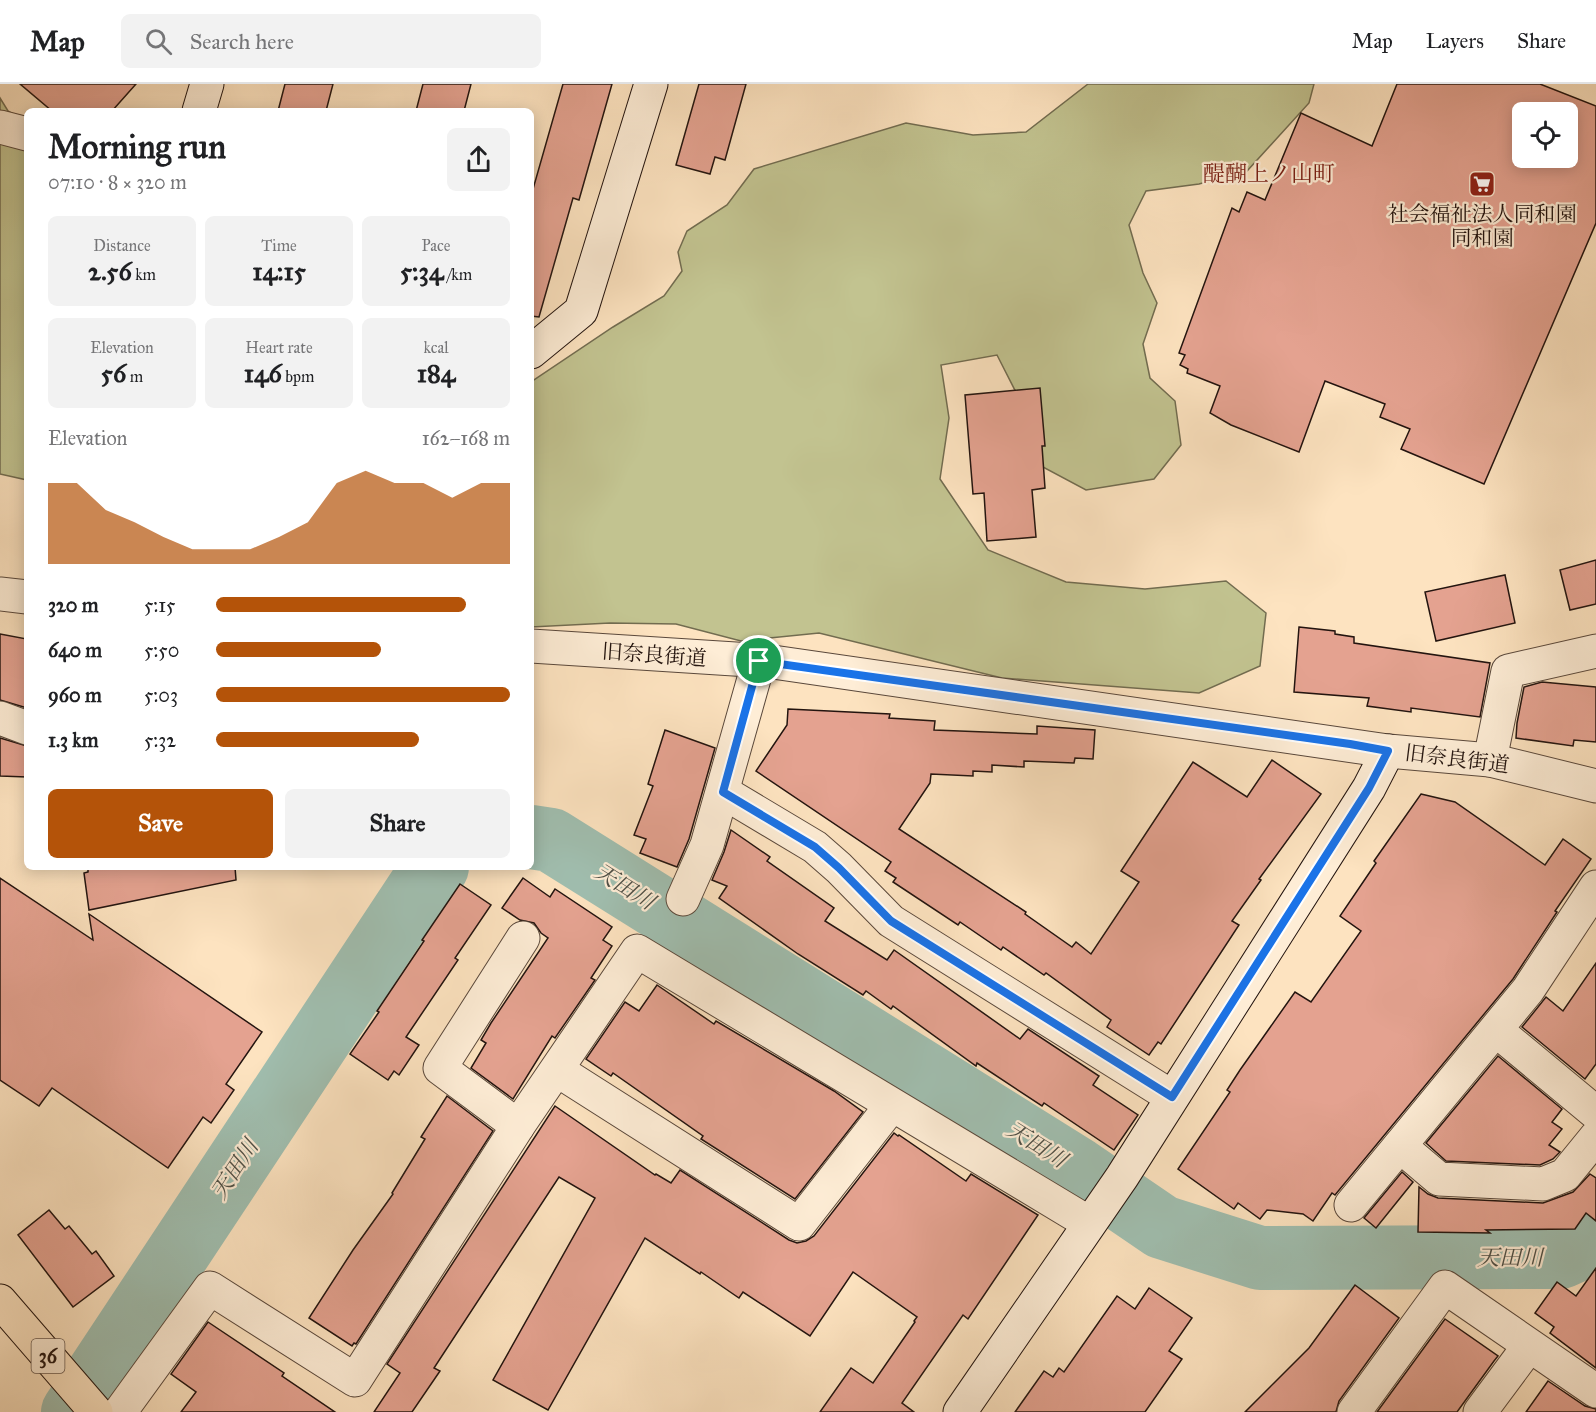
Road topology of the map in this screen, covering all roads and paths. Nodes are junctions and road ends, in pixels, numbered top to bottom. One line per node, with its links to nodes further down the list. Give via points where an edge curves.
1 (207, 84): 3 (street)
2 (651, 84): 6 (street, via 581,311)
3 (200, 108)
4 (0, 128): 5 (street)
5 (24, 133)
6 (534, 350)
7 (0, 594): 8 (street)
8 (24, 597)
9 (541, 651): 11 (street, 旧奈良街道)
10 (1596, 651): 15 (street, via 1508,671)
11 (759, 661): 14 (street, 旧奈良街道); 17 (street)
12 (0, 718): 13 (street)
13 (24, 727)
14 (1388, 751): 15 (street, 旧奈良街道); 23 (street, via 1369,788)
15 (1490, 760): 16 (street, 旧奈良街道)
16 (1596, 786)
17 (723, 792): 19 (street, via 707,845); 23 (street, via 815,847 891,921)
18 (1596, 887): 21 (street, via 1528,990)
19 (683, 899)
20 (523, 938): 26 (street, via 440,1068)
21 (1496, 1029): 25 (street); 28 (street)
22 (557, 1070): 24 (street, via 799,1224); 24 (street, via 637,951); 26 (street)
23 (1172, 1097): 30 (street)
24 (891, 1106): 30 (street)
25 (1596, 1113)
26 (518, 1126): 35 (street, via 356,1380 210,1288)
27 (1596, 1137): 28 (street, via 1565,1175 1543,1184 1439,1179)
28 (1400, 1146): 29 (street)
29 (1351, 1205)
30 (1089, 1223): 36 (street)
31 (0, 1301): 34 (main road, 36)
32 (1529, 1346): 33 (street); 37 (street, via 1445,1287); 38 (street)
33 (1596, 1391)
34 (96, 1412)
35 (120, 1412)
36 (960, 1412)
37 (1354, 1412)
38 (1480, 1412)

